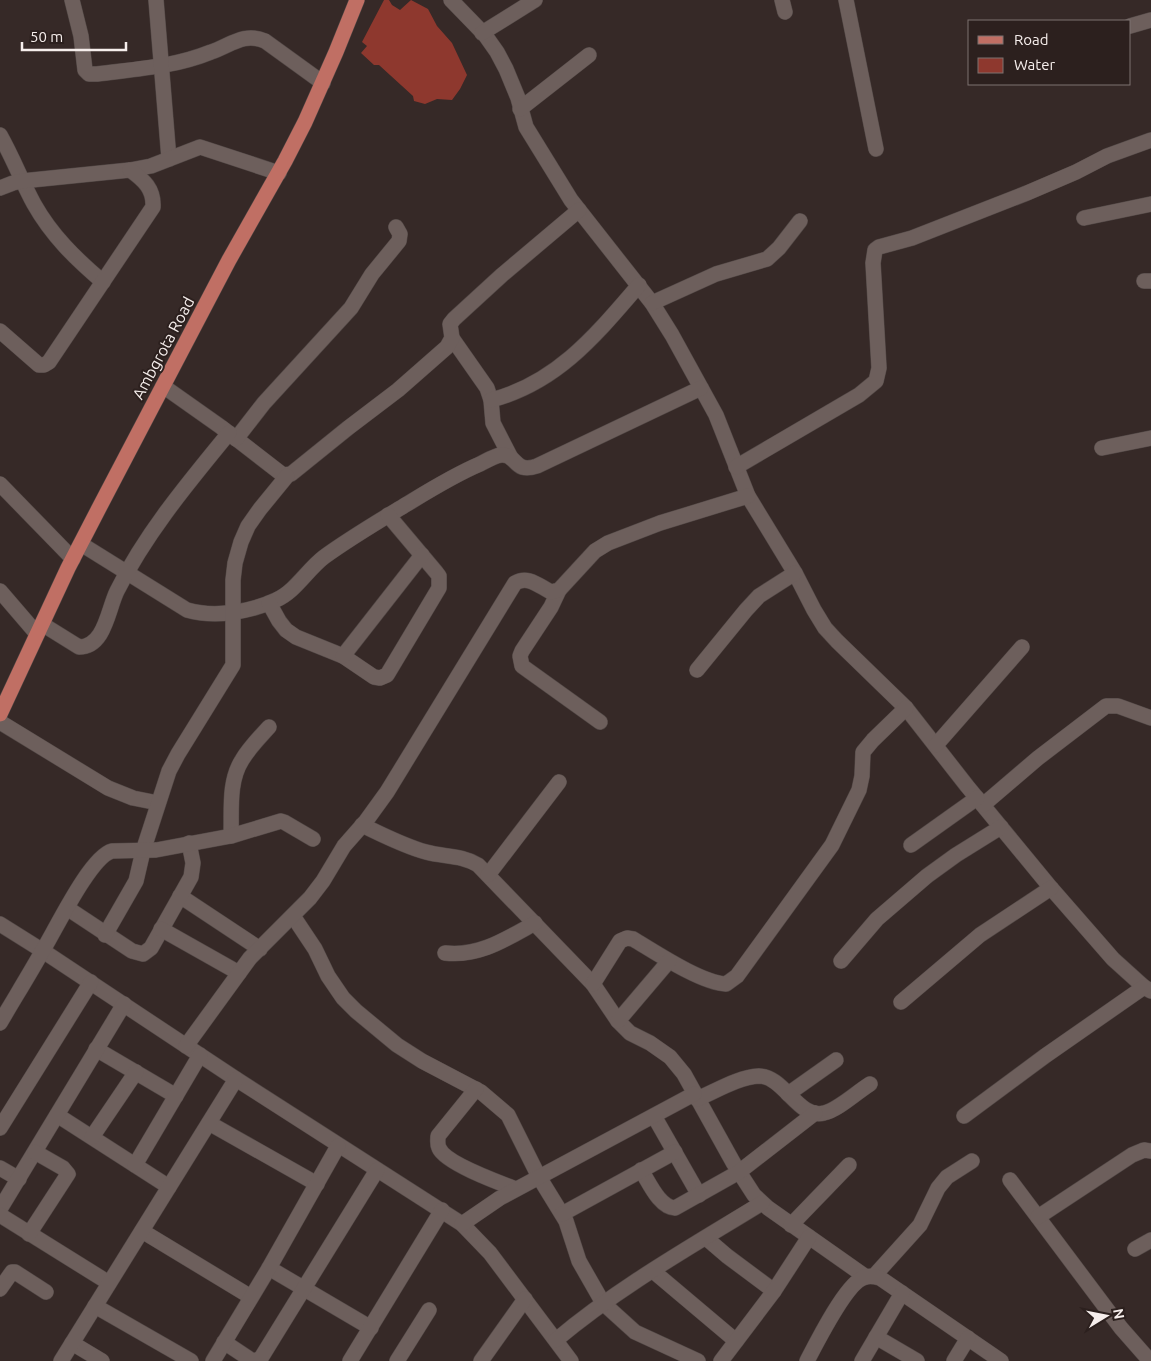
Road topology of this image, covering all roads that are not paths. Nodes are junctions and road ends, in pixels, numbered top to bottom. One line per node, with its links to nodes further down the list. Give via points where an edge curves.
1 (72, 0): 11 (street, via 85,70 89,74)
2 (156, 0): 11 (street)
3 (357, 0): 12 (main road, Ambgrota Road)
4 (451, 0): 9 (street)
5 (535, 0): 9 (street)
6 (846, 0): 16 (street)
7 (1151, 20): 8 (street)
8 (1131, 26)
9 (482, 32): 13 (street, via 506,69)
10 (589, 55): 13 (street)
11 (162, 66): 12 (street, via 201,56 248,36 265,41); 17 (street)
12 (323, 83): 19 (main road, Ambgrota Road)
13 (520, 109): 23 (street, via 531,138)
14 (0, 135): 20 (street)
15 (1151, 140): 39 (street, via 1107,156 1027,193 912,238 883,244 875,250 879,368 876,381 859,395)
16 (876, 149)
17 (169, 159): 18 (street); 19 (street, via 200,147)
18 (130, 170): 20 (street); 27 (street, via 148,185 153,207)
19 (278, 173): 32 (main road, Ambgrota Road)
20 (22, 181): 21 (street); 27 (street, via 64,247)
21 (0, 188)
22 (1151, 204): 24 (street)
23 (579, 210): 28 (street); 31 (street, via 450,324)
24 (1084, 218)
25 (800, 221): 29 (street, via 767,260 716,274)
26 (396, 227): 35 (street, via 399,241 372,274 351,308)
27 (104, 282): 30 (street, via 44,365 35,362)
28 (639, 285): 29 (street); 34 (street, via 599,332 568,361 534,383)
29 (652, 303): 33 (street)
30 (0, 331)
31 (452, 338): 34 (street, via 479,375); 40 (street, via 447,347 398,390)
32 (162, 386): 35 (street); 44 (main road, Ambgrota Road)
33 (701, 388): 38 (street, via 537,466 523,468); 39 (street, via 716,415)
34 (490, 400): 38 (street, via 493,423)
35 (232, 436): 40 (street); 47 (street, via 181,491)
36 (1151, 438): 37 (street)
37 (1102, 448)
38 (511, 458): 43 (street, via 501,455 478,464)
39 (736, 468): 42 (street)
40 (287, 476): 52 (street, via 248,526 241,542 235,563)
41 (0, 484): 46 (street)
42 (748, 496): 48 (street); 49 (street, via 608,543 596,551)
43 (388, 515): 45 (street); 51 (street, via 323,558 290,591)
44 (81, 544): 46 (main road, Ambgrota Road); 47 (street)
45 (422, 555): 55 (street); 55 (street, via 439,576 439,588 391,671 384,677 374,677)
46 (73, 559): 53 (main road, Ambgrota Road)
47 (127, 572): 52 (street, via 187,610 216,615); 53 (street, via 95,642 80,647)
48 (795, 573): 56 (street, via 759,596); 57 (street, via 825,628)
49 (559, 590): 61 (street, via 520,656 522,666); 67 (street, via 551,592 524,579 515,583 409,758)
50 (0, 591): 53 (street)
51 (269, 603): 52 (street); 55 (street, via 286,630)
52 (234, 611): 66 (street, via 233,665 178,754)
53 (40, 629): 58 (main road, Ambgrota Road)
54 (1022, 647): 63 (street)
55 (344, 656)
56 (697, 670)
57 (906, 708): 63 (street); 86 (street, via 863,752 859,790 832,845 737,976 722,984)
58 (0, 714)
59 (1151, 718): 65 (street, via 1118,706 1106,706)
60 (0, 722): 66 (street, via 108,788)
61 (600, 722)
62 (268, 727): 69 (street, via 242,759 234,777)
63 (936, 745): 65 (street)
64 (559, 782): 74 (street)
65 (980, 802): 68 (street); 72 (street)
66 (158, 803): 73 (street)
67 (362, 825): 74 (street, via 428,852 469,860); 78 (street, via 344,846 324,882)
68 (1001, 827): 75 (street); 87 (street, via 927,876 877,919)
69 (231, 836): 70 (street, via 280,821); 71 (street)
70 (313, 839)
71 (189, 844): 73 (street); 76 (street, via 193,869)
72 (911, 845)
73 (143, 851): 77 (street, via 106,852); 82 (street, via 136,881)
74 (488, 875): 80 (street)
75 (1051, 888): 91 (street, via 1113,959); 92 (street, via 980,935)
76 (180, 896): 81 (street); 83 (street)
77 (67, 908): 82 (street); 84 (street)
78 (293, 916): 83 (street); 103 (street, via 343,998 397,1045)
79 (0, 924): 84 (street)
80 (535, 924): 85 (street, via 479,951 459,955); 90 (street)
81 (161, 929): 82 (street, via 151,948 143,954); 88 (street)
82 (105, 935)
83 (260, 948): 88 (street)
84 (43, 950): 89 (street); 95 (street)
85 (445, 953)
86 (669, 961): 90 (street, via 632,939 624,938); 94 (street)
87 (841, 962)
88 (239, 973): 96 (street)
89 (91, 982): 93 (street); 112 (street)
90 (593, 984): 94 (street)
91 (1148, 989): 110 (street, via 1045,1056)
92 (901, 1002)
93 (124, 1004): 96 (street); 97 (street)
94 (618, 1021): 106 (street, via 630,1033 670,1057)
95 (0, 1023)
96 (186, 1046): 98 (street)
97 (96, 1049): 100 (street); 108 (street)
98 (200, 1055): 101 (street); 105 (street)
99 (836, 1060): 104 (street)
100 (136, 1072): 105 (street); 113 (street)
101 (236, 1080): 111 (street); 114 (street)
102 (870, 1084): 107 (street, via 830,1111)
103 (476, 1089): 125 (street, via 508,1115); 130 (street, via 438,1136 439,1149 476,1173)
104 (788, 1094): 106 (street, via 775,1082 759,1076); 107 (street)
105 (176, 1096): 119 (street)
106 (696, 1096): 109 (street); 124 (street)
107 (814, 1113): 124 (street)
108 (57, 1115): 113 (street); 116 (street)
109 (654, 1116): 117 (street); 125 (street)
110 (964, 1116)
111 (209, 1123): 128 (street); 129 (street)
112 (0, 1128)
113 (92, 1137): 119 (street)
114 (338, 1146): 122 (street); 128 (street)
115 (1151, 1151): 137 (street, via 1132,1155)
116 (35, 1152): 126 (street); 141 (street, via 68,1174)
117 (675, 1152): 123 (street); 131 (street)
118 (972, 1161): 148 (street, via 938,1188 920,1225)
119 (135, 1165): 129 (street)
120 (849, 1165): 139 (street)
121 (0, 1168): 126 (street)
122 (377, 1170): 134 (street); 151 (street)
123 (641, 1170): 131 (street, via 662,1202 670,1208); 135 (street)
124 (739, 1172): 131 (street); 132 (street)
125 (540, 1177): 130 (street); 135 (street)
126 (19, 1179): 133 (street)
127 (1010, 1180): 137 (street)
128 (317, 1184): 146 (street)
129 (169, 1187): 140 (street)
130 (516, 1189): 138 (street)
131 (699, 1195)
132 (762, 1203): 139 (street); 143 (street)
133 (0, 1209)
134 (442, 1210): 138 (street); 160 (street)
135 (562, 1214): 157 (street, via 579,1261)
136 (0, 1216): 141 (street)
137 (1038, 1217): 182 (street, via 1121,1328)
138 (462, 1224): 156 (street, via 490,1253)
139 (791, 1224): 142 (street)
140 (142, 1231): 150 (street); 155 (street)
141 (30, 1234): 150 (street)
142 (810, 1237): 148 (street); 152 (street)
143 (706, 1238): 147 (street); 152 (street)
144 (1151, 1240): 145 (street)
145 (1135, 1249)
146 (269, 1268): 151 (street); 155 (street)
147 (653, 1271): 157 (street); 164 (street)
148 (870, 1276): 154 (street, via 880,1278); 177 (street, via 859,1280 848,1290)
149 (2, 1281): 153 (street, via 15,1272)
150 (110, 1283): 158 (street)
151 (304, 1288): 160 (street); 165 (street, via 261,1358 251,1360)
152 (774, 1291): 164 (street)
153 (46, 1292)
154 (902, 1293): 161 (street); 162 (street)
155 (251, 1297): 165 (street)
156 (525, 1299): 163 (street); 173 (street)
157 (604, 1303): 163 (street); 175 (street, via 635,1332)
158 (95, 1306): 166 (street); 169 (street)
159 (429, 1310): 172 (street)
160 (371, 1328): 171 (street)
161 (876, 1337): 178 (street); 179 (street)
162 (968, 1338): 180 (street); 181 (street)
163 (556, 1340): 174 (street)
164 (736, 1341): 176 (street)
165 (224, 1342): 170 (street)
166 (72, 1343): 167 (street); 168 (street)
167 (60, 1361)
168 (102, 1361)
169 (191, 1361)
170 (212, 1361)
171 (350, 1361)
172 (396, 1361)
173 (481, 1361)
174 (571, 1361)
175 (698, 1361)
176 (721, 1361)
177 (807, 1361)
178 (862, 1361)
179 (917, 1361)
180 (954, 1361)
181 (1001, 1361)
182 (1150, 1361)

